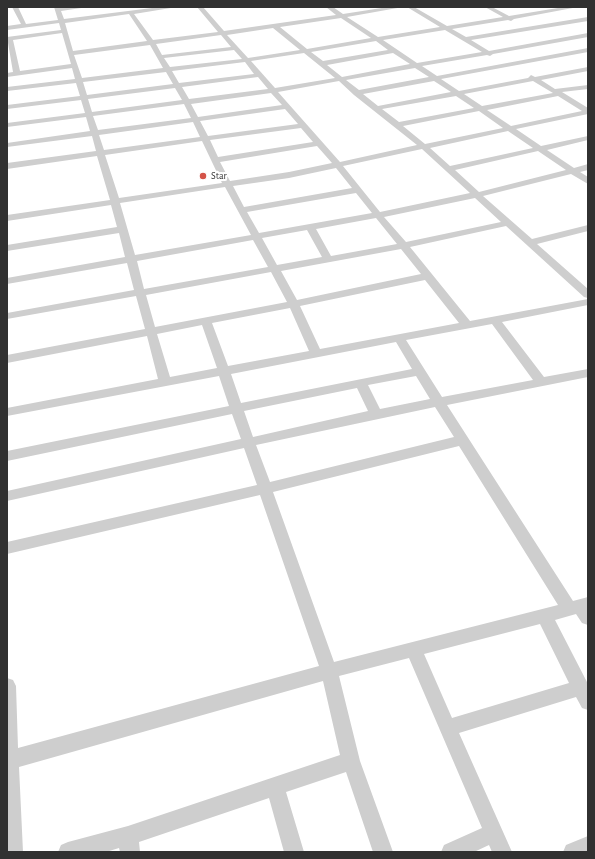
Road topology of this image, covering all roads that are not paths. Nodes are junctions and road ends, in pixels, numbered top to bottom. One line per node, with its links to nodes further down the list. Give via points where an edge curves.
1 (85, 7): 10 (street)
2 (174, 7): 13 (street)
3 (200, 7): 24 (street)
4 (330, 7): 14 (street)
5 (400, 7): 14 (street)
6 (410, 7): 21 (street)
7 (488, 7): 15 (street)
8 (575, 7): 11 (street); 15 (street)
9 (15, 8): 12 (street); 18 (street)
10 (57, 9): 17 (street)
11 (582, 10)
12 (7, 11)
13 (130, 12): 17 (street, via 97,14); 30 (street)
14 (342, 16): 19 (street); 27 (street)
15 (509, 18): 21 (street); 22 (street)
16 (588, 19): 22 (street)
17 (61, 21): 18 (street); 23 (street)
18 (24, 25): 20 (street)
19 (275, 26): 24 (street); 33 (street)
20 (7, 28)
21 (446, 28): 27 (street); 28 (street)
22 (530, 28): 28 (street); 29 (street)
23 (64, 31): 26 (street); 37 (street)
24 (225, 34): 30 (street); 31 (street)
25 (588, 35): 29 (street)
26 (8, 39): 47 (street)
27 (376, 39): 33 (street); 34 (street)
28 (465, 39): 35 (street)
29 (555, 41): 35 (street); 36 (street)
30 (152, 43): 37 (street); 38 (street)
31 (237, 48): 38 (street); 40 (street)
32 (588, 50): 36 (street)
33 (304, 51): 40 (street); 41 (street)
34 (393, 51): 41 (street); 42 (street)
35 (487, 52): 42 (street); 43 (street)
36 (578, 52): 39 (street); 43 (street)
37 (70, 53): 44 (street)
38 (160, 56): 46 (street)
39 (588, 57)
40 (248, 60): 46 (street); 49 (street)
41 (320, 64): 50 (street)
42 (414, 65): 50 (street); 51 (street)
43 (509, 65): 51 (street); 52 (street)
44 (74, 66): 47 (street); 53 (street)
45 (588, 69): 52 (street)
46 (168, 71): 53 (street); 54 (street)
47 (17, 73): 48 (street)
48 (7, 75)
49 (259, 75): 54 (street); 57 (street)
50 (339, 78): 57 (street); 60 (street)
51 (434, 78): 58 (street); 60 (street)
52 (533, 79): 58 (street); 59 (street)
53 (79, 81): 56 (street); 61 (street)
54 (177, 86): 61 (street); 62 (street)
55 (588, 87): 59 (street)
56 (7, 90)
57 (272, 91): 62 (street); 64 (street)
58 (457, 92): 65 (street); 66 (street)
59 (556, 92): 66 (street); 67 (street)
60 (357, 93): 65 (street)
61 (84, 98): 63 (street); 68 (street)
62 (187, 102): 68 (street); 69 (street)
63 (7, 107)
64 (287, 107): 69 (street); 71 (street)
65 (377, 108): 72 (street)
66 (480, 109): 72 (street); 73 (street)
67 (588, 112): 73 (street)
68 (89, 114): 70 (street); 74 (street)
69 (196, 120): 74 (street); 76 (street)
70 (7, 125)
71 (304, 125): 76 (street); 77 (street)
72 (397, 125): 79 (street)
73 (510, 129): 79 (street); 80 (street)
74 (95, 134): 78 (street); 81 (street)
75 (588, 138): 80 (street)
76 (205, 139): 81 (street); 82 (street)
77 (320, 144): 82 (street); 83 (street)
78 (7, 145)
79 (423, 146): 83 (street); 86 (street)
80 (540, 149): 86 (street); 87 (street)
81 (100, 153): 84 (street); 92 (street)
82 (215, 160): 89 (street)
83 (338, 164): 89 (street); 90 (street)
84 (7, 166)
85 (588, 167): 87 (street)
86 (448, 169): 91 (street)
87 (572, 171): 88 (street); 91 (street)
88 (588, 180)
89 (227, 184): 92 (street); 93 (street)
90 (358, 190): 93 (street); 94 (street)
91 (476, 195): 94 (street); 96 (street)
92 (115, 201): 95 (street); 99 (street)
93 (242, 210): 100 (street)
94 (378, 215): 97 (street); 102 (street)
95 (7, 218)
96 (508, 223): 101 (street); 102 (street)
97 (310, 227): 100 (street); 105 (street)
98 (588, 228): 101 (street)
99 (123, 229): 103 (street); 104 (street)
100 (257, 237): 104 (street); 106 (street)
101 (530, 243): 110 (street)
102 (403, 246): 105 (street); 107 (street)
103 (7, 248)
104 (131, 259): 108 (street); 109 (street)
105 (328, 260): 106 (street)
106 (275, 269): 109 (street); 112 (street)
107 (427, 276): 112 (street); 116 (street)
108 (7, 281)
109 (141, 294): 113 (street); 117 (street)
110 (588, 295)
111 (588, 302): 114 (street)
112 (294, 304): 115 (street); 119 (street)
113 (7, 316)
114 (495, 320): 116 (street); 125 (street)
115 (206, 321): 117 (street); 121 (street)
116 (467, 325): 118 (street)
117 (153, 332): 120 (street); 124 (street)
118 (399, 338): 119 (street); 122 (street)
119 (316, 354): 121 (street)
120 (7, 359)
121 (223, 371): 124 (street); 128 (street)
122 (419, 371): 126 (street); 127 (street)
123 (588, 373): 125 (street)
124 (165, 382): 129 (street)
125 (541, 382): 127 (street)
126 (361, 383): 128 (street); 130 (street)
127 (438, 402): 130 (street); 131 (street)
128 (236, 409): 132 (street); 133 (street)
129 (7, 412)
130 (376, 414): 132 (street)
131 (462, 440): 134 (street); 137 (street)
132 (249, 444): 134 (street); 135 (street)
133 (7, 456)
134 (264, 489): 136 (street); 140 (street)
135 (7, 496)
136 (7, 548)
137 (581, 609): 138 (street)
138 (544, 615): 139 (street); 142 (street)
139 (412, 649): 140 (street); 143 (street)
140 (329, 670): 144 (street); 145 (street)
141 (7, 686): 144 (street)
142 (584, 695): 143 (street)
143 (447, 728): 147 (street)
144 (9, 760): 150 (street)
145 (351, 761): 146 (street); 153 (street)
146 (275, 787): 148 (street); 152 (street)
147 (494, 833): 154 (street); 155 (street)
148 (129, 844): 151 (street)
149 (588, 846): 156 (street)
150 (14, 852)
151 (68, 852)
152 (294, 852)
153 (383, 852)
154 (451, 852)
155 (502, 852)
156 (573, 852)

